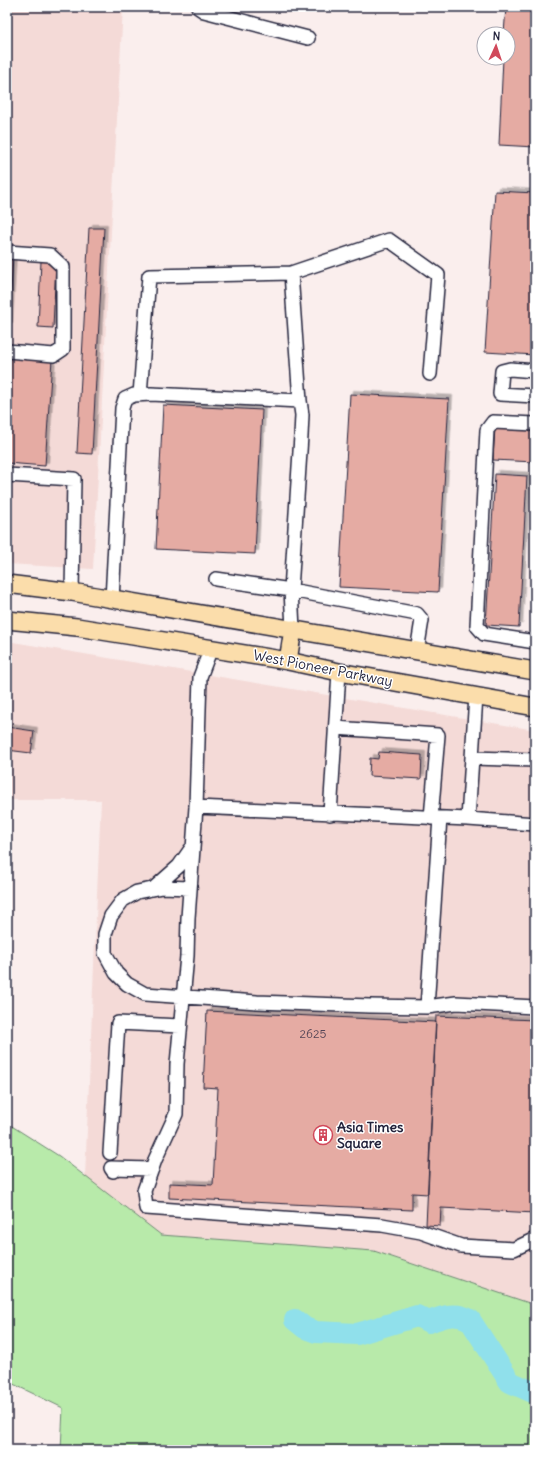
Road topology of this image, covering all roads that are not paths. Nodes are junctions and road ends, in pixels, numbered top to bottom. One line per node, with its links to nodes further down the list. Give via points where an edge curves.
1 (198, 7): 2 (lane, via 204,11)
2 (308, 38)
3 (7, 252): 5 (lane, via 50,255 63,267 63,349 54,355)
4 (292, 273): 7 (lane, via 389,240 438,274); 8 (lane, via 149,276); 10 (lane)
5 (7, 351)
6 (535, 371): 9 (lane, via 502,371 500,394)
7 (430, 374)
8 (140, 395): 10 (lane); 17 (lane, via 125,399 122,408)
9 (535, 396)
10 (300, 401): 15 (lane, via 302,415)
11 (535, 424): 20 (lane, via 493,422 487,430 477,626 484,634)
12 (7, 475): 16 (lane, via 74,479)
13 (216, 579): 15 (lane)
14 (7, 584): 16 (main road)
15 (291, 590): 19 (lane); 22 (lane, via 417,614 422,620)
16 (72, 592): 17 (main road)
17 (112, 600): 19 (main road)
18 (7, 620): 21 (main road, West Pioneer Parkway, via 78,627)
19 (293, 629): 22 (main road); 23 (main road)
20 (535, 642)
21 (211, 648): 23 (main road, West Pioneer Parkway); 31 (lane, via 200,677)
22 (417, 651): 24 (main road)
23 (288, 661): 25 (main road, West Pioneer Parkway)
24 (535, 671)
25 (339, 672): 26 (main road, West Pioneer Parkway); 28 (lane)
26 (476, 696): 27 (main road, West Pioneer Parkway); 29 (lane)
27 (535, 707)
28 (335, 728): 32 (lane); 33 (lane, via 438,735)
29 (472, 758): 30 (lane); 34 (lane)
30 (535, 760)
31 (196, 807): 32 (lane); 36 (lane)
32 (330, 814): 33 (lane)
33 (436, 818): 34 (lane); 40 (lane)
34 (468, 819): 35 (lane)
35 (535, 824)
36 (193, 846): 37 (lane); 38 (lane, via 179,866)
37 (190, 888): 38 (lane); 39 (lane)
38 (153, 889): 39 (lane, via 137,892 123,900 111,916 105,934 106,953 116,973 127,984 145,994)
39 (182, 997): 40 (lane); 42 (lane)
40 (426, 1007): 41 (lane, via 456,1003)
41 (535, 1007)
42 (180, 1026): 43 (lane, via 118,1023); 44 (lane, via 176,1114)
43 (110, 1153)
44 (152, 1169): 45 (lane, via 112,1168); 46 (lane, via 144,1192 146,1208 382,1225 420,1232 461,1246 514,1249)
45 (112, 1172)
46 (535, 1239)

